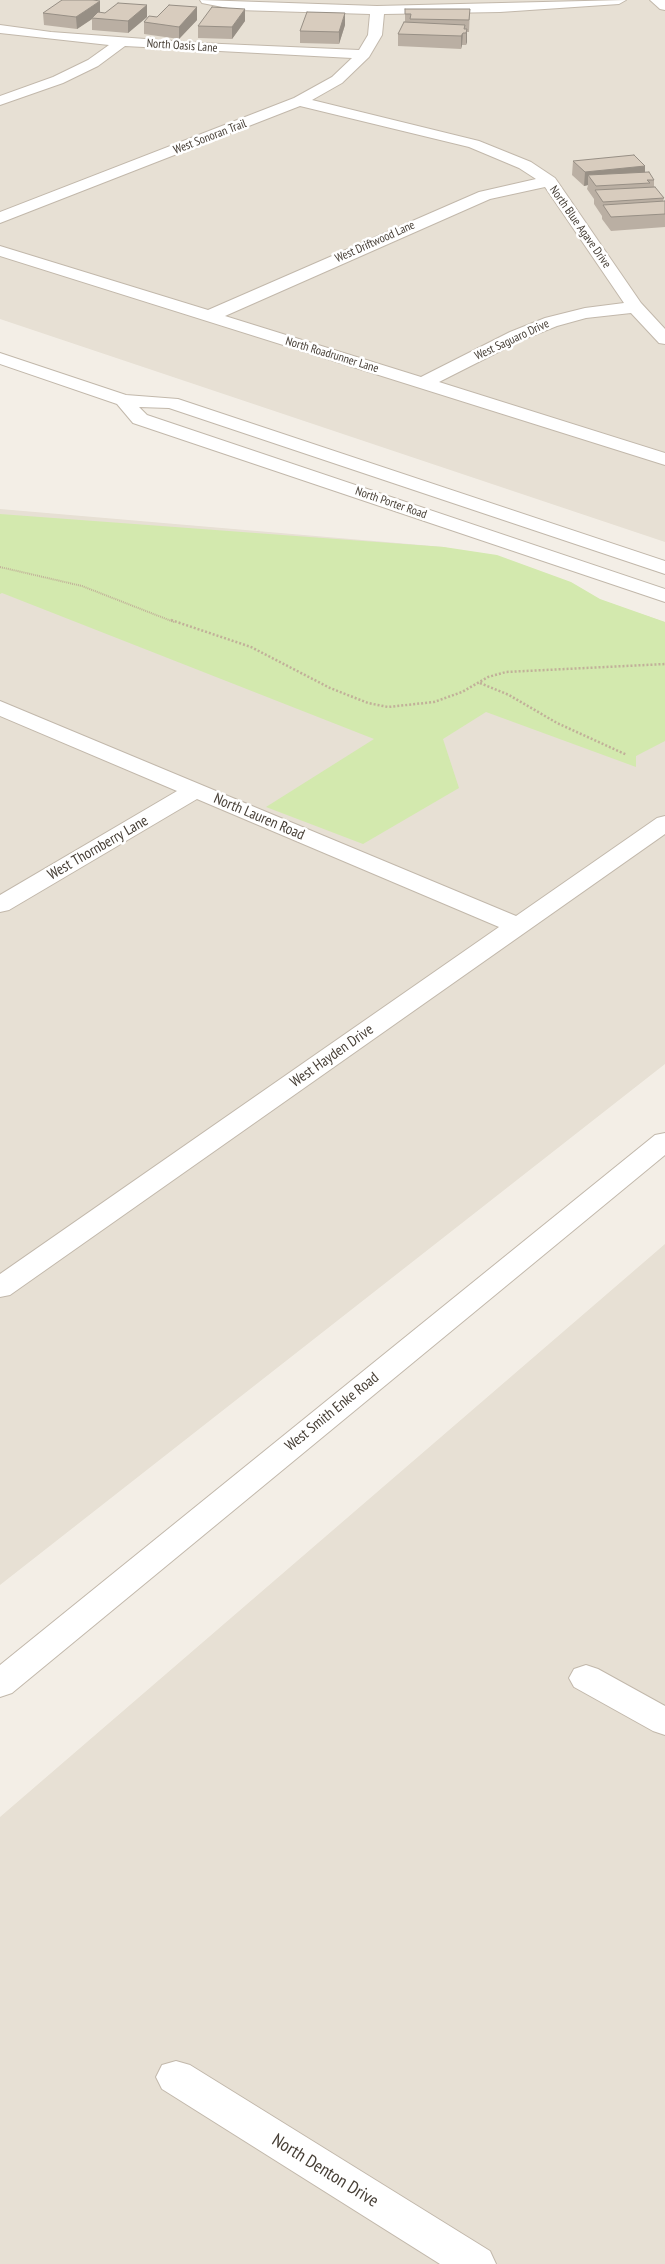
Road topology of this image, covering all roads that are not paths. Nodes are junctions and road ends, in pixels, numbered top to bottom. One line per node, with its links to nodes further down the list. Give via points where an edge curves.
1 (219, 0): 7 (street, via 238,6)
2 (299, 0): 3 (street, via 421,3)
3 (519, 0)
4 (619, 0): 7 (street, via 500,8)
5 (657, 0): 6 (street)
6 (665, 6)
7 (377, 10): 10 (street, West Sonoran Trail, via 375,35)
8 (0, 29): 9 (street, North Oasis Lane)
9 (121, 42): 10 (street, North Oasis Lane); 11 (street, via 75,72)
10 (364, 54): 12 (street, West Sonoran Trail, via 337,80)
11 (0, 100)
12 (299, 101): 13 (street, North Blue Agave Drive, via 474,144 526,165); 14 (street, West Sonoran Trail)
13 (549, 181): 16 (street, North Blue Agave Drive); 17 (street, West Driftwood Lane, via 485,195)
14 (0, 218)
15 (0, 251): 17 (street, North Roadrunner Lane)
16 (635, 307): 18 (street, North Blue Agave Drive); 20 (street, West Saguaro Drive, via 585,313 551,322)
17 (207, 317): 20 (street, North Roadrunner Lane)
18 (665, 339)
19 (0, 358): 21 (street, North Porter Road)
20 (423, 383): 22 (street, North Roadrunner Lane)
21 (124, 400): 23 (street, North Porter Road, via 171,403); 24 (street, North Porter Road, via 140,418)
22 (665, 459)
23 (665, 568)
24 (665, 596)
25 (0, 708): 26 (street, North Lauren Road)
26 (196, 790): 28 (street, West Thornberry Lane); 29 (street, North Lauren Road)
27 (665, 823): 29 (street, West Hayden Drive)
28 (0, 905)
29 (518, 926): 31 (street, West Hayden Drive)
30 (665, 1141): 33 (street, West Smith Enke Road)
31 (0, 1288)
32 (586, 1678): 34 (street)
33 (0, 1684)
34 (665, 1722)
35 (176, 2078): 36 (street, North Denton Drive)
36 (475, 2264)

